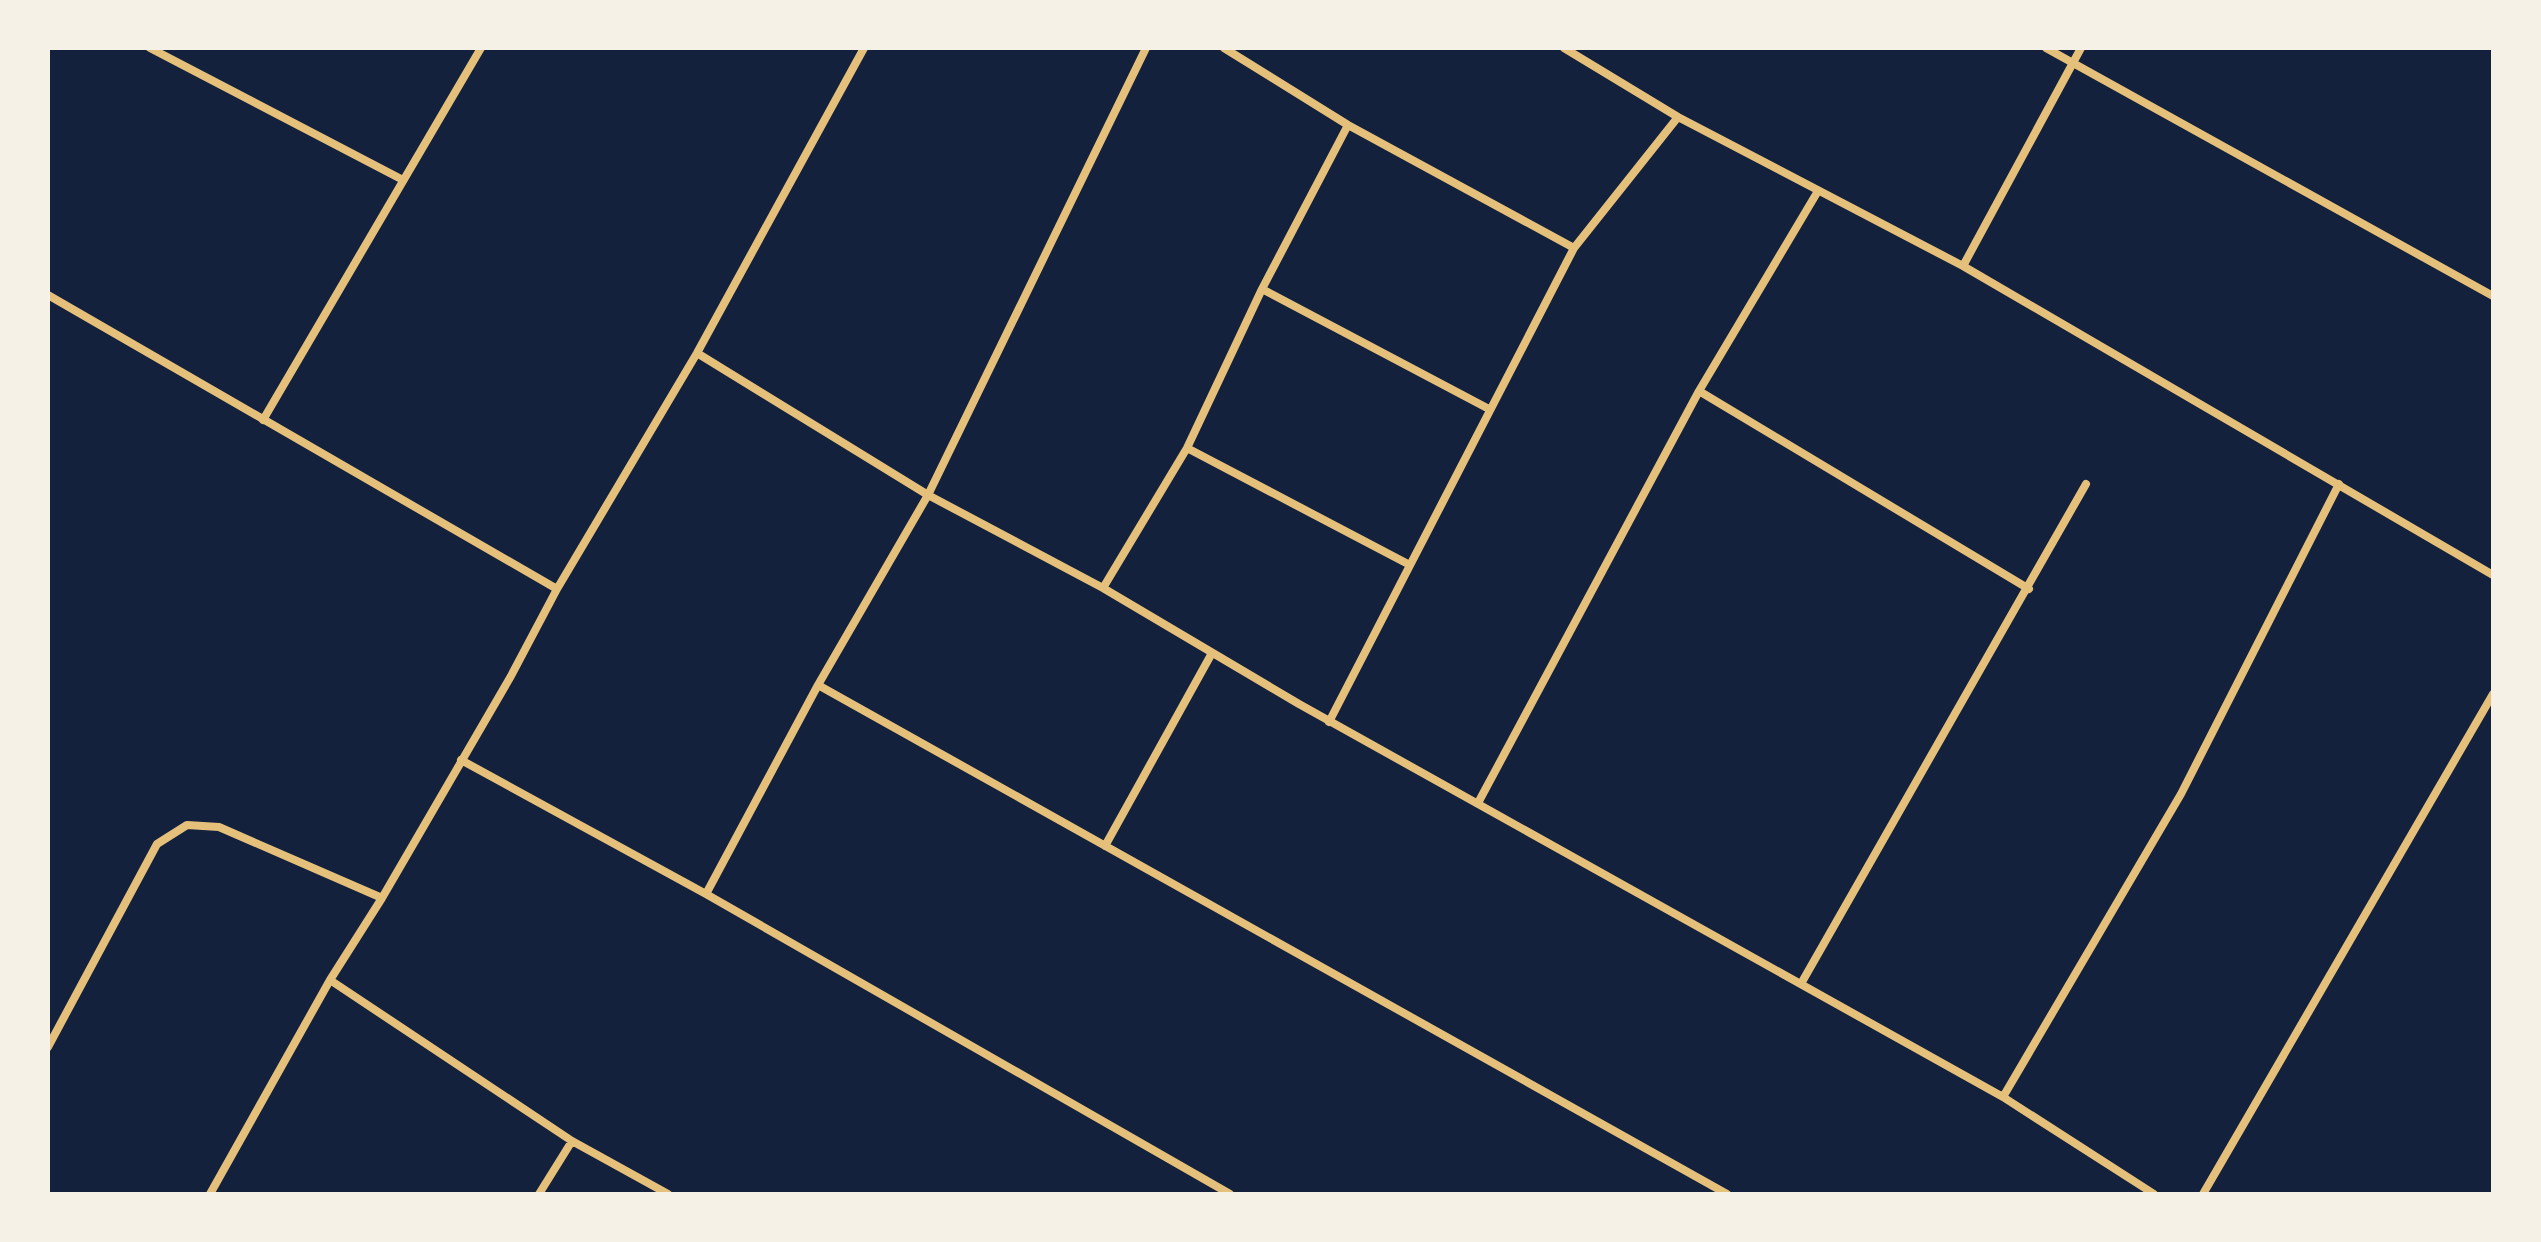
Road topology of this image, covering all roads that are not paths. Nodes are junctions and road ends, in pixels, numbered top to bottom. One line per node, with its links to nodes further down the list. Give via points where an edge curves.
1 (150, 48): 12 (street)
2 (481, 48): 12 (street)
3 (864, 48): 19 (street)
4 (1146, 48): 26 (street)
5 (1224, 48): 11 (street)
6 (1564, 48): 10 (street)
7 (2046, 48): 9 (street)
8 (2081, 48): 9 (street)
9 (2073, 63): 15 (street); 18 (street)
10 (1678, 117): 13 (street); 14 (street)
11 (1348, 125): 14 (street); 16 (street)
12 (403, 180): 22 (street)
13 (1818, 191): 15 (street); 20 (street)
14 (1574, 248): 21 (street)
15 (1963, 266): 25 (street)
16 (1262, 289): 21 (street); 23 (street)
17 (48, 295): 22 (street)
18 (2493, 296)
19 (697, 353): 26 (street); 30 (street)
20 (1699, 391): 31 (street); 37 (street)
21 (1489, 409): 27 (street)
22 (263, 420): 30 (street)
23 (1187, 448): 27 (street); 29 (street)
24 (2086, 484): 31 (street)
25 (2339, 484): 28 (street); 44 (street, via 2181,794)
26 (928, 495): 29 (street); 33 (street)
27 (1408, 564): 35 (street)
28 (2493, 575)
29 (1103, 588): 32 (street)
30 (557, 589): 36 (street)
31 (2029, 589): 42 (street)
32 (1212, 653): 35 (street); 38 (street)
33 (818, 685): 38 (street); 39 (street)
34 (2493, 694): 52 (street)
35 (1329, 722): 37 (street)
36 (461, 760): 39 (street); 40 (street)
37 (1478, 803): 42 (street)
38 (1105, 846): 50 (street)
39 (706, 894): 49 (street)
40 (382, 898): 41 (street); 43 (street, via 219,827 187,825 157,844)
41 (330, 980): 45 (street); 46 (street)
42 (1802, 982): 44 (street)
43 (48, 1047)
44 (2003, 1097): 51 (street)
45 (572, 1141): 47 (street); 48 (street)
46 (210, 1194)
47 (539, 1194)
48 (668, 1194)
49 (1230, 1194)
50 (1725, 1194)
51 (2154, 1194)
52 (2203, 1194)

